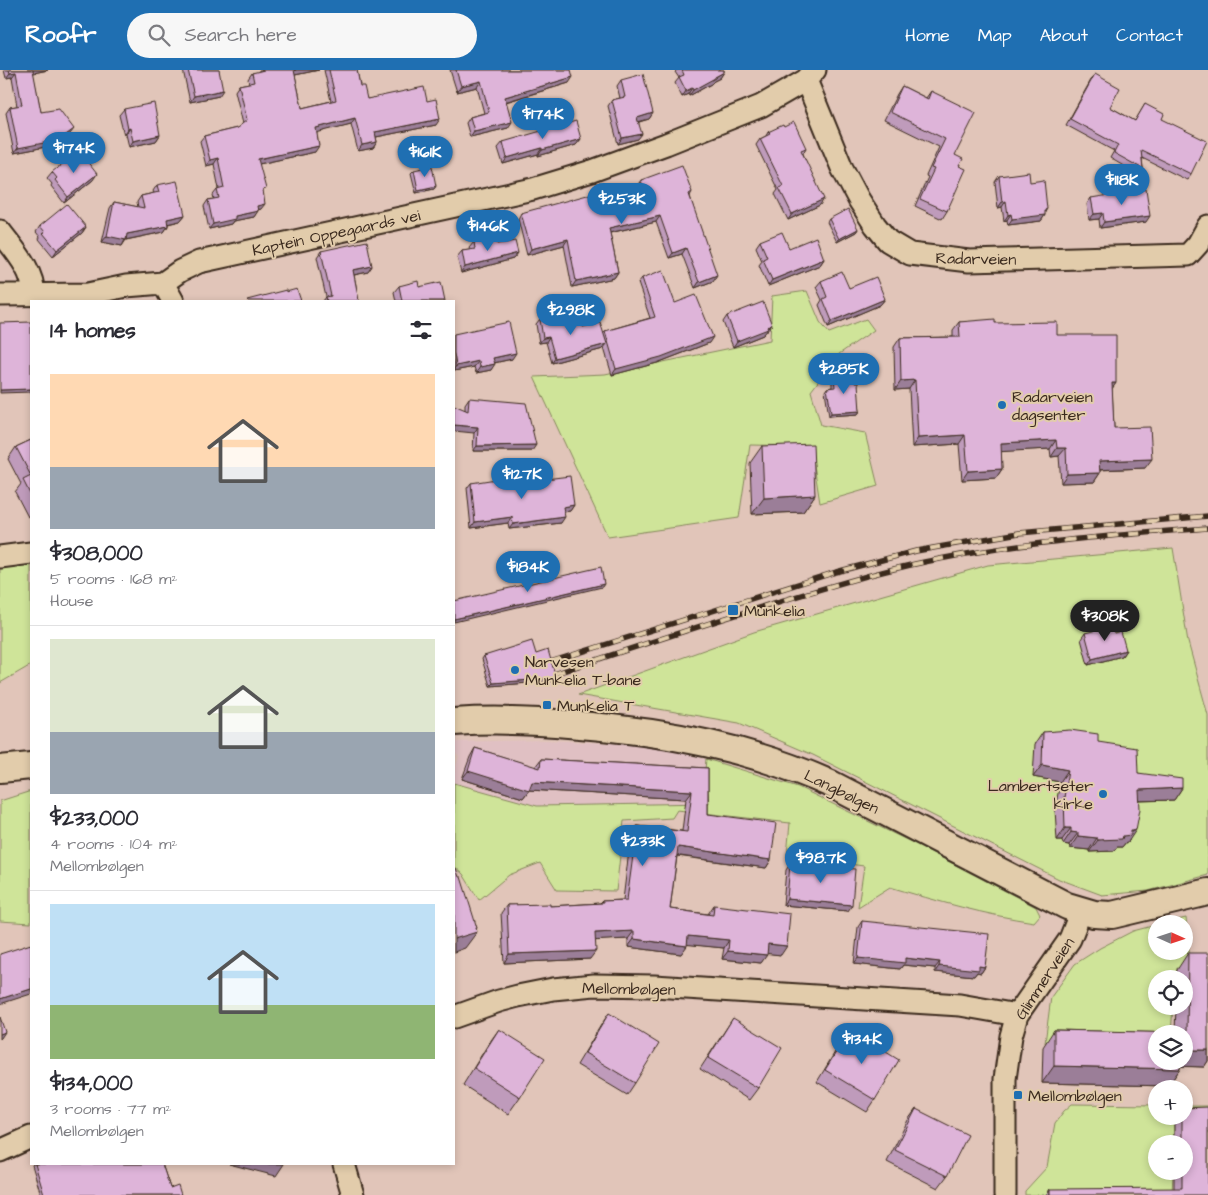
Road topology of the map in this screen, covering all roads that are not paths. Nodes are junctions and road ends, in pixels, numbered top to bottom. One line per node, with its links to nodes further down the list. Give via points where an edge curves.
1 (811, 75): 2 (street, Radarveien, via 842,168 859,200 888,241 910,254 969,261 1188,255); 4 (street, Kaptein Oppegaards vei, via 761,106 592,171 533,189 199,262 180,271)
2 (1208, 226)
3 (0, 231): 6 (street, via 28,269 34,283)
4 (168, 292): 6 (street, Kaptein Oppegaards vei, via 126,286 88,294)
5 (0, 295): 6 (street, Kaptein Oppegaards vei)
6 (34, 295)
7 (30, 553): 8 (street)
8 (0, 557)
9 (455, 722): 13 (street, Langbølgen, via 509,720 618,728 668,734 760,756 831,784)
10 (30, 766): 11 (street)
11 (0, 769)
12 (1208, 892): 13 (street, Langbølgen, via 1121,914)
13 (1081, 911): 14 (street, Glimmerveien, via 1070,939)
14 (1017, 1015): 15 (street, Mellombølgen, via 960,1005 594,985 518,996); 20 (street, Glimmerveien, via 1007,1057)
15 (455, 1017)
16 (30, 1136): 17 (street)
17 (0, 1151)
18 (344, 1165): 19 (street)
19 (353, 1195)
20 (1005, 1195)

